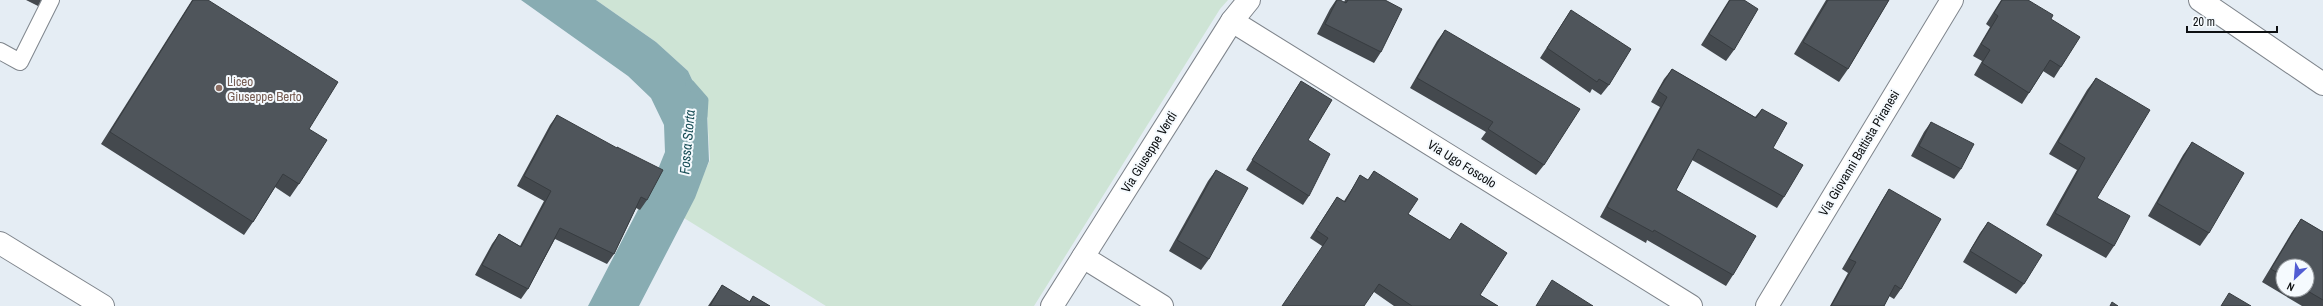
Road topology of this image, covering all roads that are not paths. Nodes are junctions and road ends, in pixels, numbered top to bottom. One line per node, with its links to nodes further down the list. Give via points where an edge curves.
1 (51, 0): 6 (lane, via 20,62)
2 (1249, 0): 5 (street, Via Giuseppe Verdi)
3 (1952, 0): 14 (street, Via Giovanni Battista Piranesi)
4 (2200, 0): 7 (street)
5 (1232, 21): 9 (street, Via Giuseppe Verdi); 13 (street, Via Ugo Foscolo)
6 (0, 52)
7 (2323, 84)
8 (0, 243): 10 (street)
9 (1083, 257): 11 (street, Via Giuseppe Verdi); 12 (street)
10 (102, 306)
11 (1052, 306)
12 (1162, 306)
13 (1691, 306)
14 (1767, 306)

